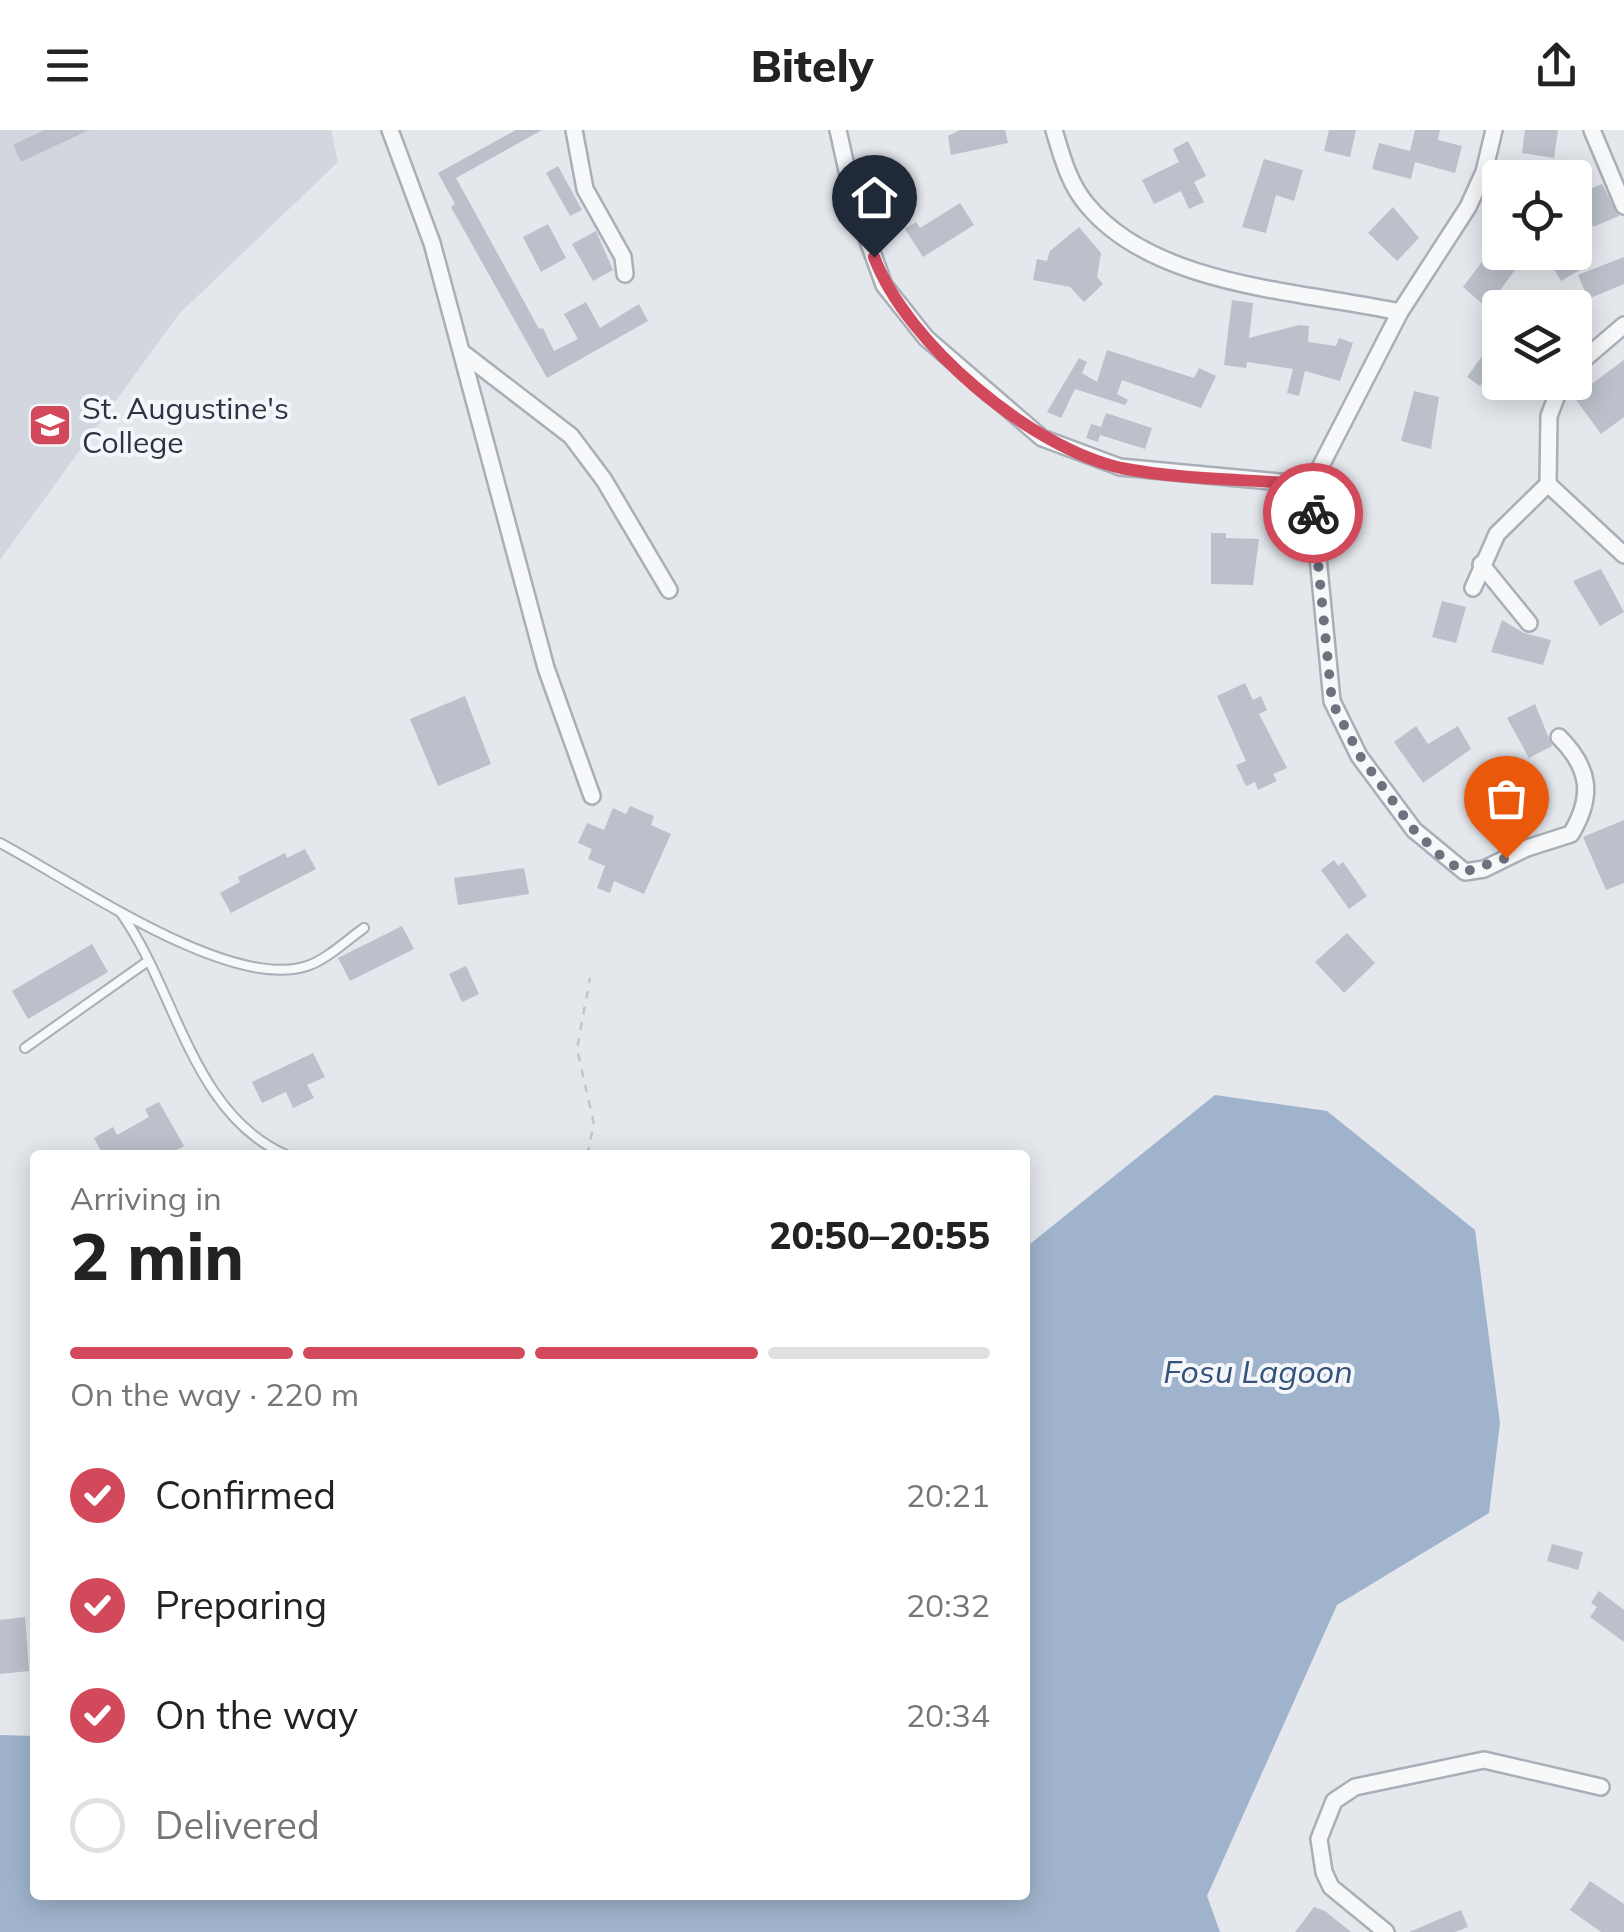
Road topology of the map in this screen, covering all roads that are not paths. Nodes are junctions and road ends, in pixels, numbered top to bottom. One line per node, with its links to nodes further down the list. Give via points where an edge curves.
1 (390, 130): 11 (street, via 416,190)
2 (574, 130): 8 (street, via 585,190 623,257)
3 (838, 130): 15 (street, via 854,202 884,284 926,338 1042,438 1120,468)
4 (1054, 130): 9 (street, via 1086,204 1118,237 1176,265 1241,283)
5 (1494, 130): 9 (street, via 1468,207)
6 (1592, 130): 7 (street)
7 (1624, 206)
8 (625, 274)
9 (1400, 312): 15 (street)
10 (1624, 326): 12 (street)
11 (464, 353): 19 (street, via 570,436); 22 (street, via 546,668)
12 (1592, 353)
13 (1555, 400): 14 (street)
14 (1548, 484): 16 (street); 17 (street, via 1497,534)
15 (1311, 485): 21 (street, via 1332,702 1360,756 1414,830 1465,872 1571,834 1588,786 1578,756)
16 (1624, 555)
17 (1481, 564): 18 (street); 20 (street)
18 (1473, 588)
19 (669, 590)
20 (1529, 623)
21 (1559, 737)
22 (592, 796)
23 (0, 843): 24 (lane)
24 (118, 909): 25 (lane, via 239,967 271,970 307,966); 26 (lane)
25 (364, 928)
26 (148, 961): 27 (lane); 28 (lane, via 228,1112 254,1141)
27 (25, 1048)
28 (275, 1150)
29 (1601, 1787): 30 (street, via 1484,1760 1355,1787 1334,1801 1319,1839 1324,1872 1331,1887)
30 (1386, 1932)

